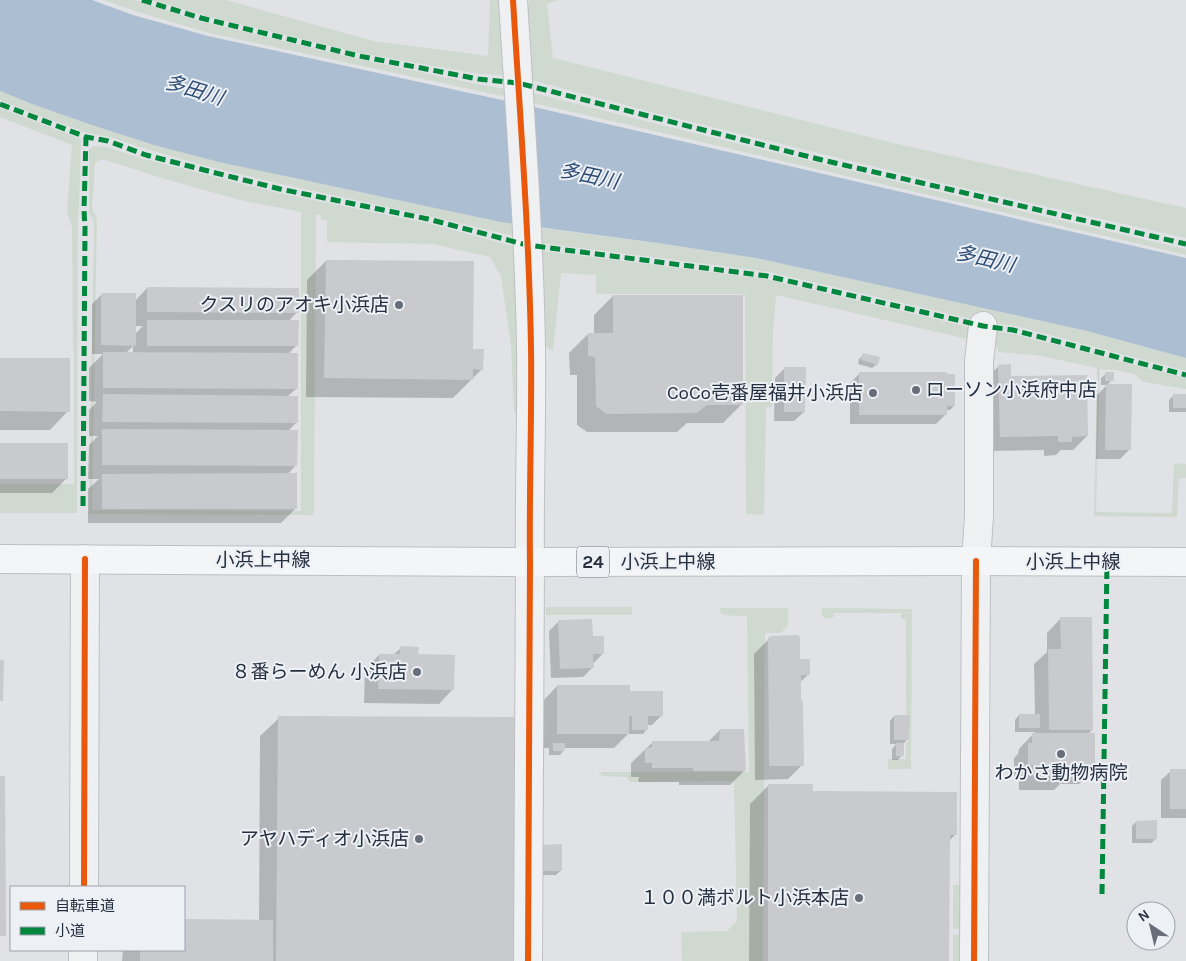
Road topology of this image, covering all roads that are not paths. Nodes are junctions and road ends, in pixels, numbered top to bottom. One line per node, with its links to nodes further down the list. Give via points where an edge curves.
1 (513, 0): 6 (street, via 531,348)
2 (983, 326): 5 (street)
3 (0, 559): 4 (main road, 小浜上中線 / 24)
4 (85, 559): 6 (main road, 小浜上中線 / 24); 8 (street)
5 (976, 561): 6 (main road, 小浜上中線 / 24); 7 (main road, 小浜上中線 / 24); 10 (street)
6 (530, 562): 9 (street)
7 (1186, 562)
8 (84, 886)
9 (528, 961)
10 (974, 961)

